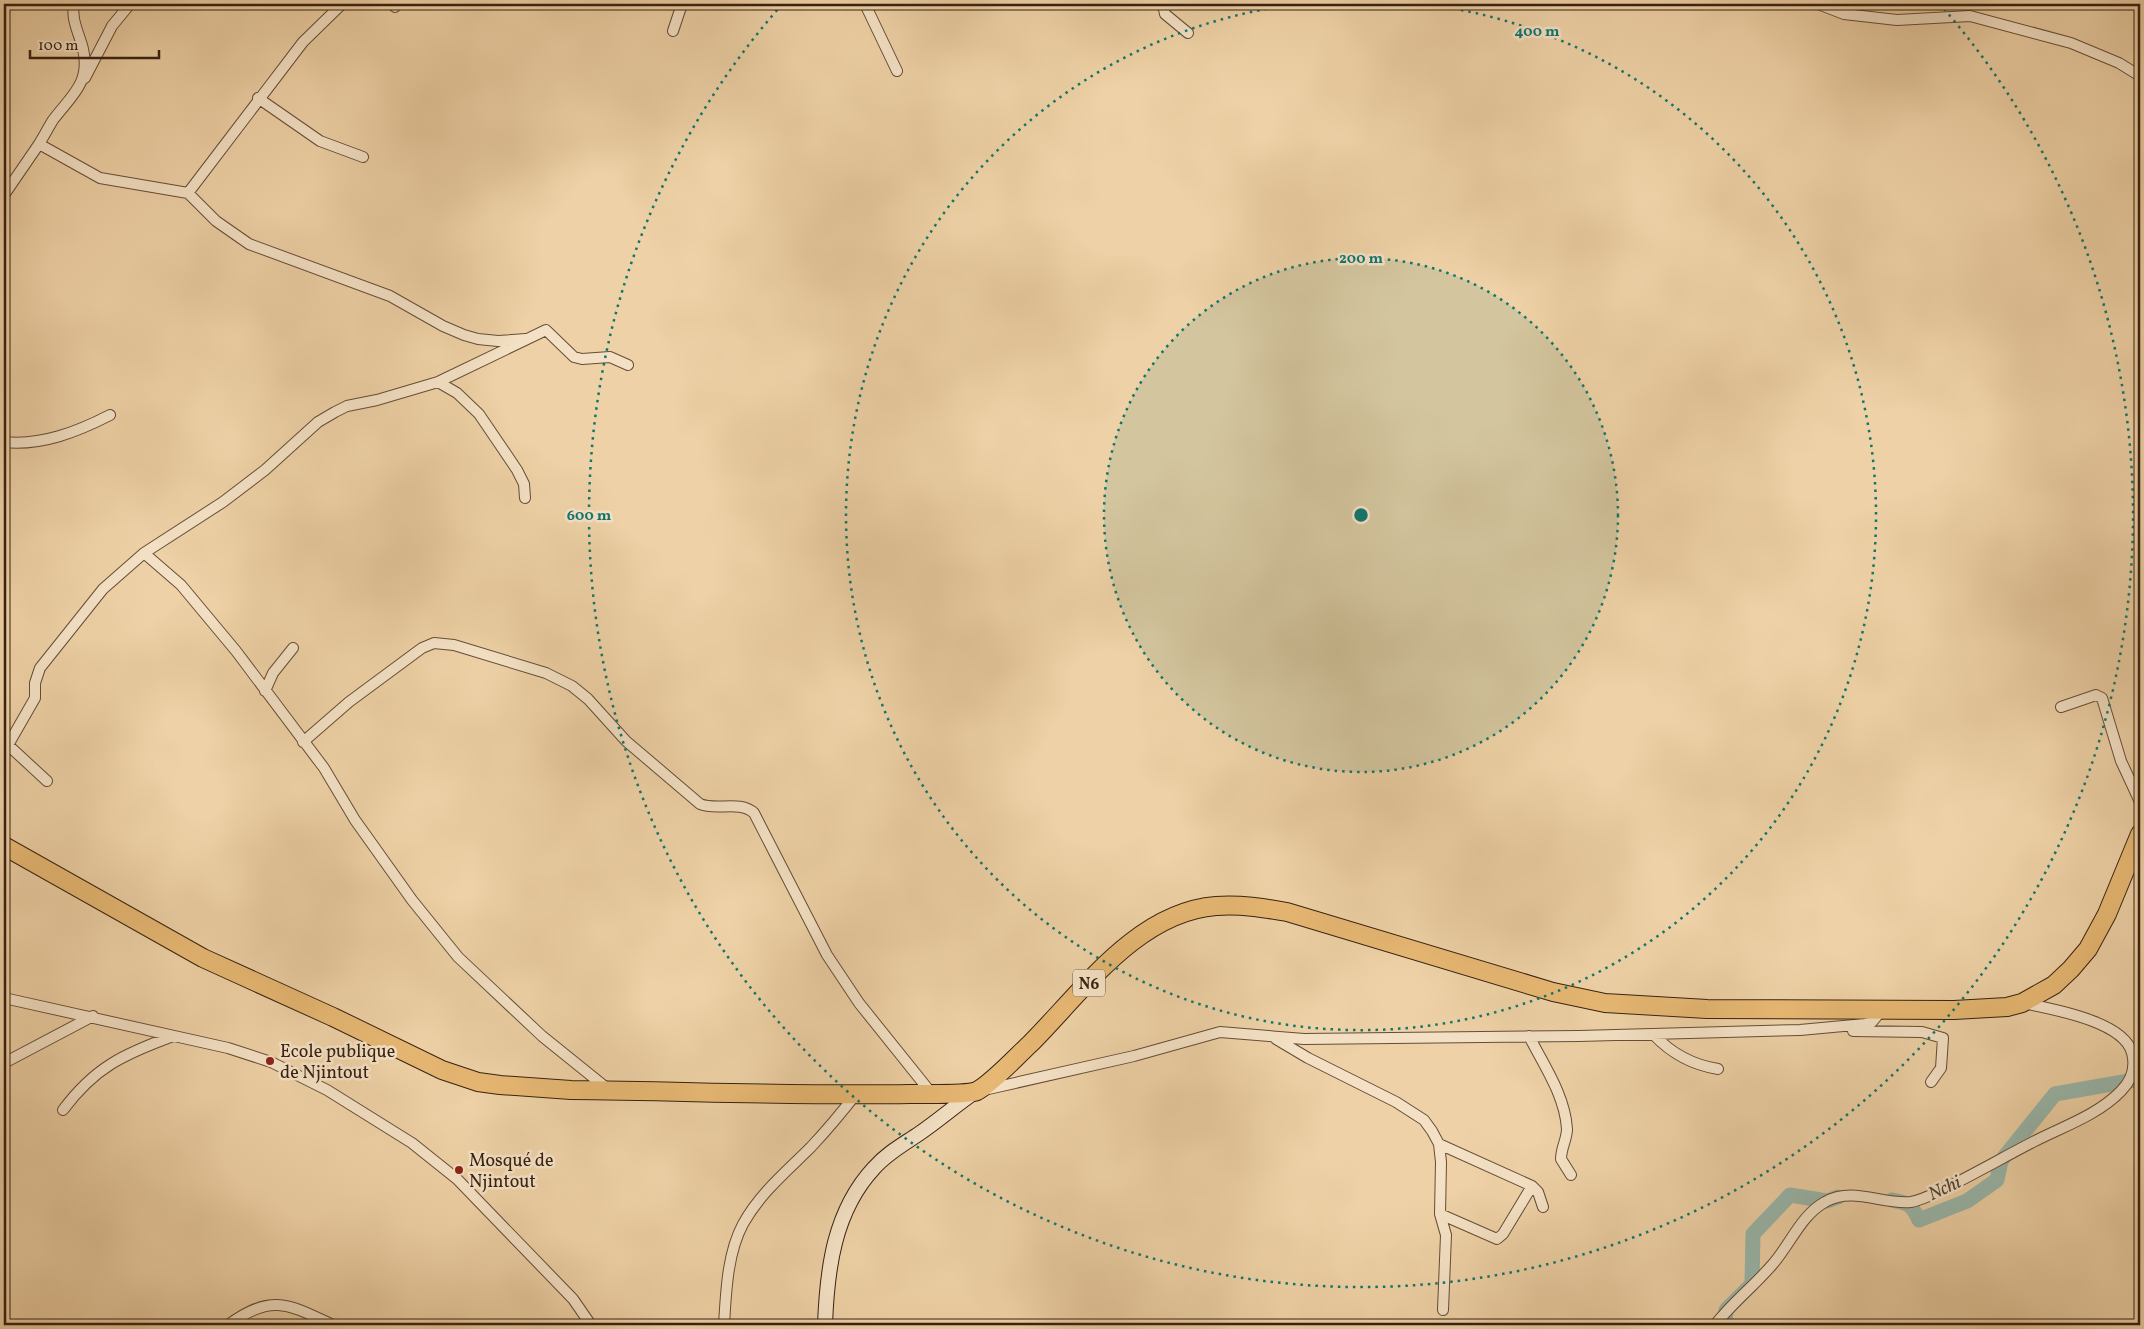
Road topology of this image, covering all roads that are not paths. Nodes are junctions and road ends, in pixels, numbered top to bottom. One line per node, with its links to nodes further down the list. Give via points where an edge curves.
1 (74, 4): 12 (street, via 72,14 83,52)
2 (130, 4): 12 (street, via 112,26)
3 (342, 4): 13 (street, via 303,42)
4 (682, 4): 8 (street)
5 (865, 4): 10 (street)
6 (1162, 4): 9 (street, via 1165,14)
7 (1818, 4): 11 (street, via 1844,14 1898,20 1970,16 2072,43 2119,63)
8 (674, 31)
9 (1188, 33)
10 (897, 72)
11 (2140, 76)
12 (82, 83): 14 (street)
13 (258, 98): 15 (street, via 320,141); 16 (street)
14 (40, 144): 16 (street, via 100,178); 17 (street)
15 (363, 157)
16 (188, 193): 18 (street, via 216,221 249,244 390,296 443,326 478,339)
17 (4, 195)
18 (528, 339): 19 (street, via 546,330 574,357 610,357); 20 (street)
19 (628, 365)
20 (438, 382): 23 (street, via 457,393 479,414 517,470 524,484); 24 (street, via 335,412 318,422 265,470 223,502)
21 (110, 415): 22 (street, via 44,441)
22 (4, 442)
23 (525, 498)
24 (144, 553): 26 (street, via 181,585); 29 (street, via 103,589 40,668 35,698)
25 (293, 648): 26 (street, via 273,673)
26 (265, 691): 28 (street)
27 (2061, 707): 31 (street, via 2096,695 2102,698 2121,761)
28 (303, 742): 46 (street, via 324,768 390,870 458,957 547,1041); 49 (street, via 377,680 434,643 454,645 546,673 572,686 626,741 700,804 746,807 754,813 827,955 859,1003)
29 (6, 748): 30 (street)
30 (47, 781)
31 (2140, 802)
32 (2140, 834): 35 (highway, N6, via 2107,914 2088,949 2054,985)
33 (4, 846): 46 (highway, via 203,958 442,1070 478,1082 500,1085)
34 (4, 998): 37 (street)
35 (2022, 1003): 36 (highway, N6, via 1954,1010); 62 (street, via 2067,1012 2124,1038 2132,1051 2134,1065 2132,1076 2122,1091 2097,1109 1921,1199 1906,1202 1844,1196 1826,1201 1813,1210 1772,1265)
36 (1882, 1010): 38 (street, via 1872,1022); 47 (highway, N6, via 1707,1009 1605,1003 1512,980 1287,912 1215,906 1182,913 1155,926 1133,942)
37 (93, 1016): 40 (street); 43 (street)
38 (1835, 1028): 39 (street); 45 (street, via 1922,1032 1943,1038 1941,1068)
39 (1654, 1035): 41 (street); 44 (street, via 1684,1058)
40 (173, 1036): 50 (street, via 117,1058 87,1082); 59 (street, via 228,1048 271,1062 327,1090 412,1143 488,1209 573,1299)
41 (1529, 1036): 42 (street); 52 (street, via 1550,1074 1561,1104 1567,1134 1560,1159)
42 (1273, 1038): 47 (street, via 1249,1033 1206,1034 1134,1056); 51 (street, via 1413,1112 1424,1120)
43 (4, 1063)
44 (1718, 1069)
45 (1931, 1082)
46 (610, 1091): 48 (highway)
47 (976, 1092): 49 (highway); 61 (main road, via 889,1154 856,1193 843,1216 830,1259)
48 (856, 1094): 49 (highway); 60 (street, via 811,1147 772,1184 742,1226 730,1264)
49 (932, 1094)
50 (63, 1110)
51 (1439, 1144): 53 (street); 55 (street, via 1442,1176)
52 (1571, 1175)
53 (1532, 1186): 54 (street, via 1538,1192); 55 (street, via 1497,1239)
54 (1543, 1207)
55 (1440, 1214): 56 (street, via 1446,1235)
56 (1443, 1310)
57 (228, 1325): 58 (street, via 260,1305 270,1304 296,1309)
58 (333, 1325)
59 (591, 1325)
60 (724, 1325)
61 (825, 1325)
62 (1715, 1325)

